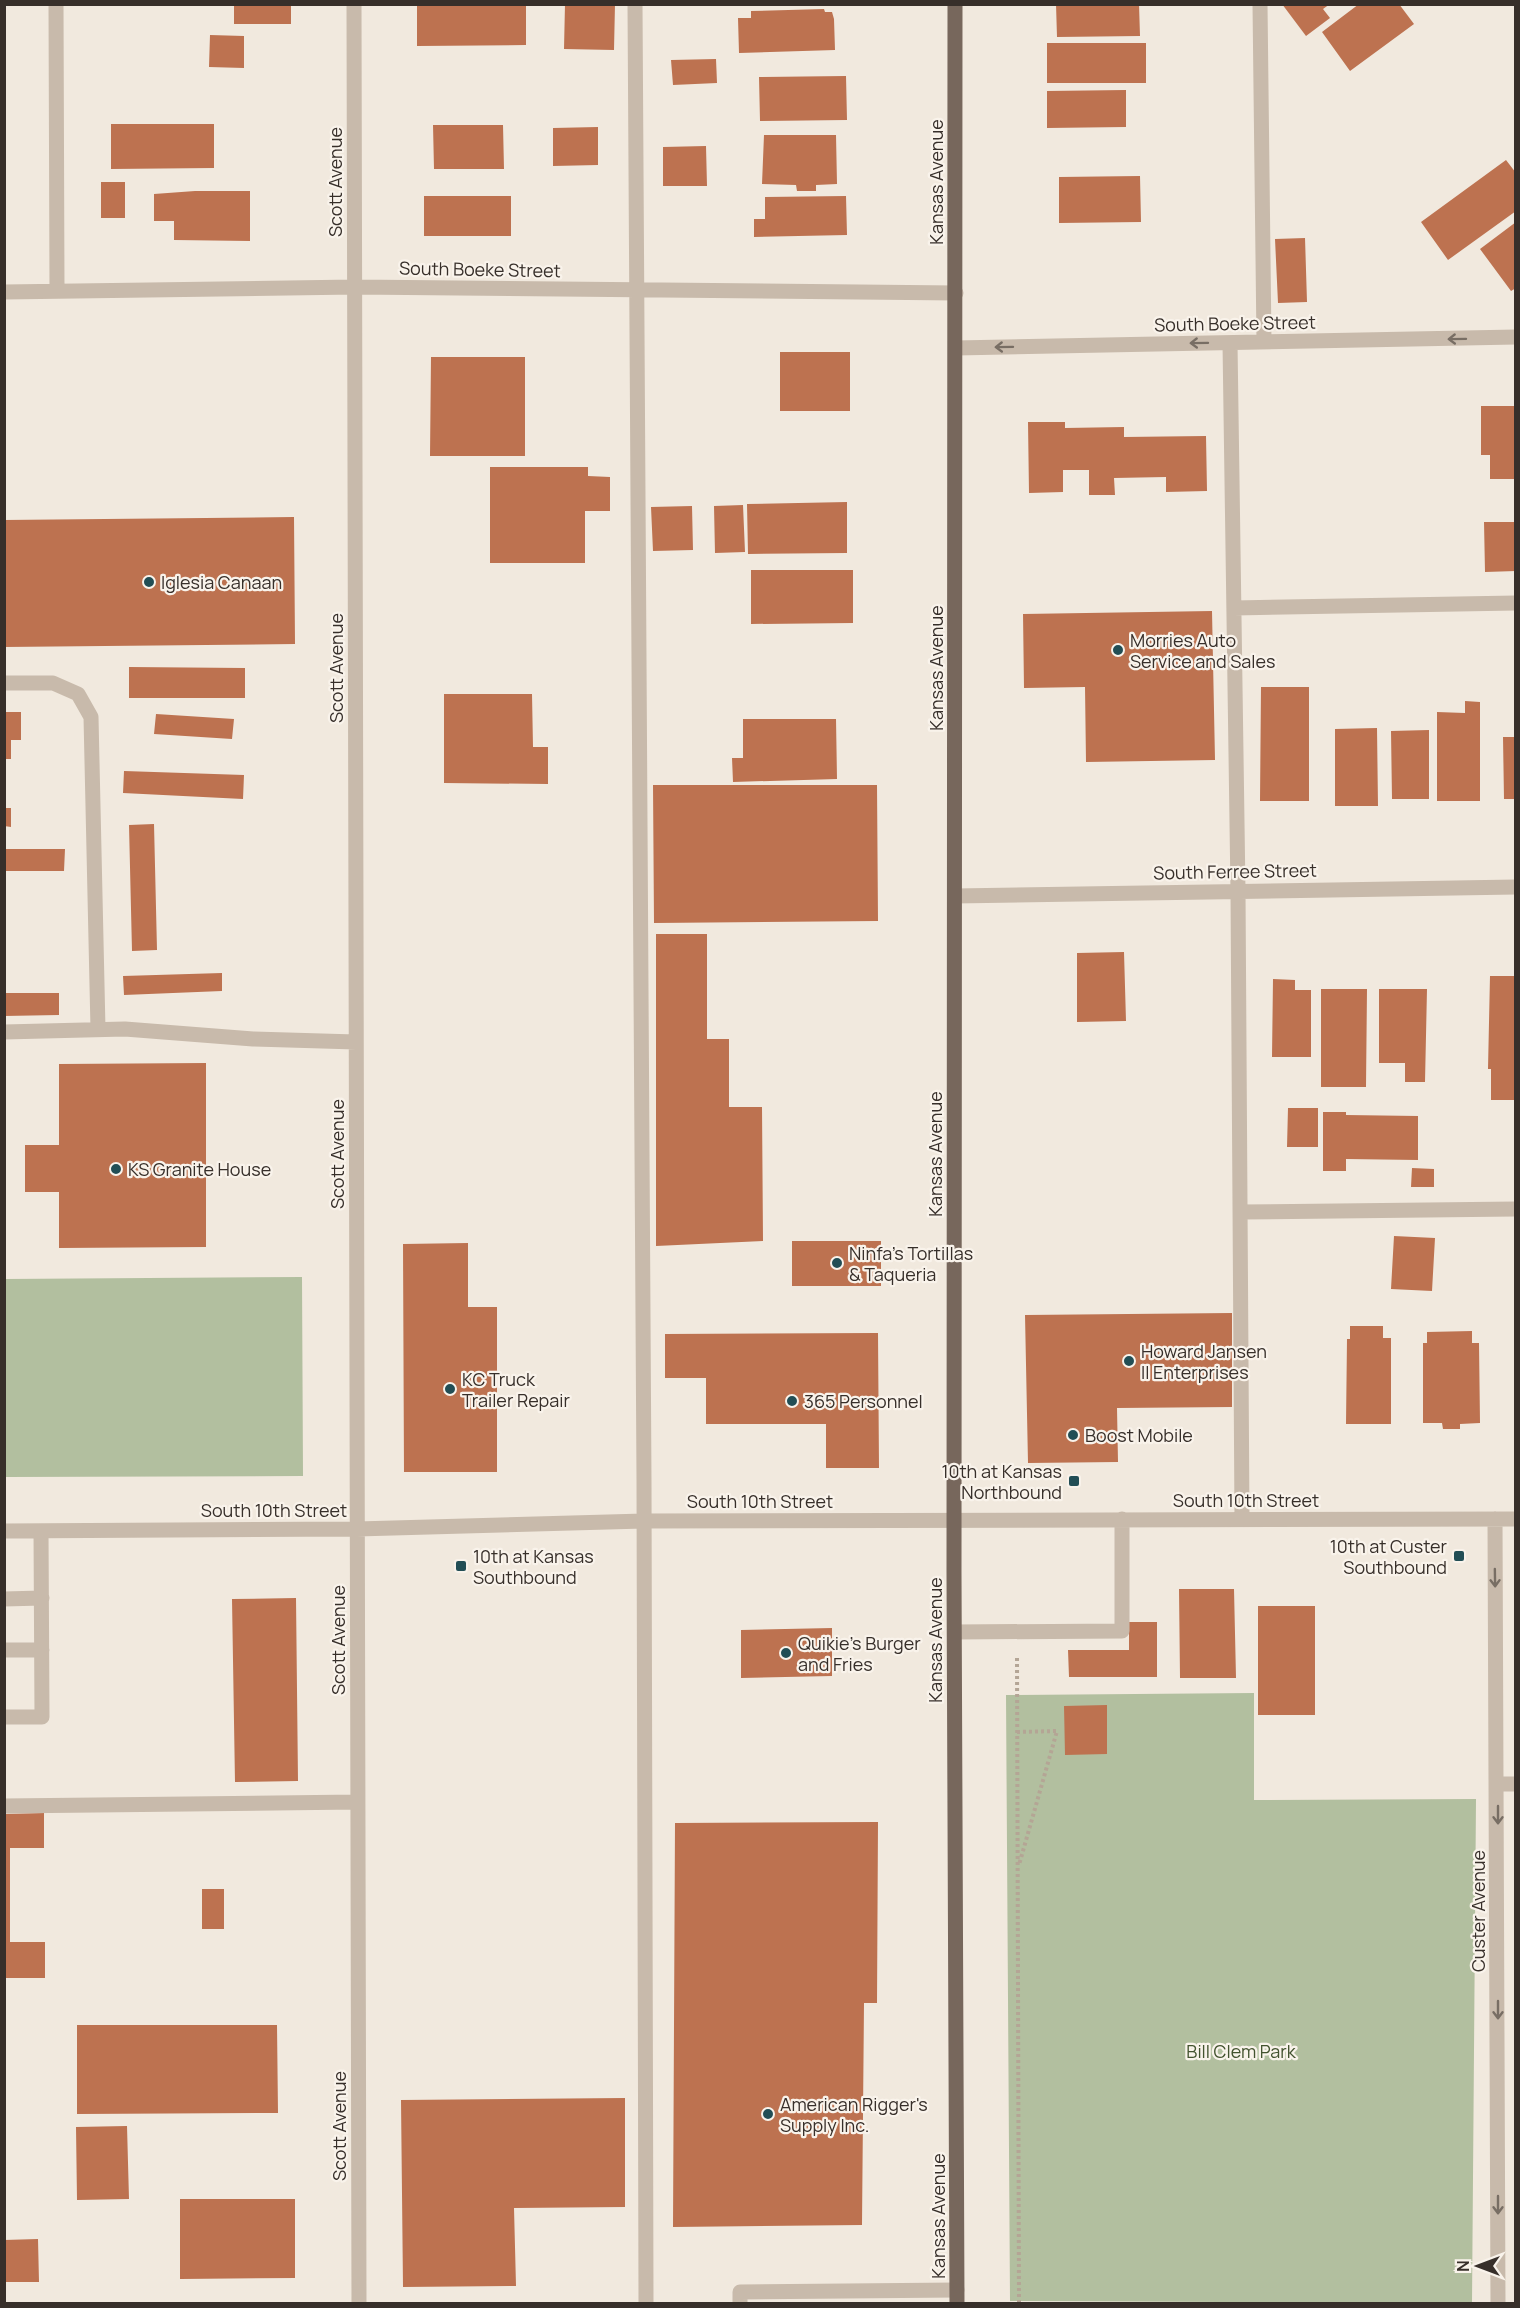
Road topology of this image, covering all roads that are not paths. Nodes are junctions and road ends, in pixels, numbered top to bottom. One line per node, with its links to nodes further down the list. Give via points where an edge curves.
1 (57, 4): 8 (street)
2 (354, 4): 6 (street, Scott Avenue)
3 (635, 4): 7 (street)
4 (955, 4): 10 (main road, Kansas Avenue)
5 (1260, 4): 12 (street)
6 (355, 287): 7 (street, South Boeke Street); 8 (street, South Boeke Street); 23 (street, Scott Avenue)
7 (637, 290): 10 (street, South Boeke Street); 31 (street)
8 (57, 291): 9 (street, South Boeke Street)
9 (4, 292)
10 (956, 293): 14 (main road, Kansas Avenue)
11 (1515, 337): 12 (street, South Boeke Street, one-way to 12)
12 (1263, 342): 13 (street, South Boeke Street)
13 (1230, 343): 14 (street, South Boeke Street, one-way to 14); 16 (street)
14 (956, 348): 20 (main road, Kansas Avenue)
15 (1515, 603): 16 (street)
16 (1234, 608): 19 (street)
17 (4, 683): 21 (street, via 53,683 78,694 91,717)
18 (1515, 886): 19 (street, South Ferree Street)
19 (1238, 891): 20 (street, South Ferree Street); 25 (street)
20 (956, 896): 30 (main road, Kansas Avenue)
21 (98, 1029): 22 (street); 23 (street)
22 (4, 1032)
23 (356, 1042): 32 (street, Scott Avenue)
24 (1515, 1209): 25 (street)
25 (1240, 1212): 27 (street)
26 (1122, 1519): 27 (street, South 10th Street); 30 (street, South 10th Street); 37 (street, via 1122,1631)
27 (1242, 1519): 28 (street, South 10th Street)
28 (1495, 1519): 29 (street, South 10th Street); 41 (street, Custer Avenue, one-way to 41)
29 (1515, 1519)
30 (954, 1520): 31 (street, South 10th Street); 37 (main road, Kansas Avenue)
31 (644, 1521): 32 (street, South 10th Street); 47 (street)
32 (357, 1529): 33 (street, South 10th Street); 43 (street, Scott Avenue)
33 (41, 1531): 34 (street, South 10th Street); 35 (street)
34 (4, 1532)
35 (42, 1598): 36 (street); 39 (street)
36 (4, 1599)
37 (955, 1632): 45 (main road, Kansas Avenue)
38 (4, 1650): 39 (street)
39 (42, 1650): 40 (street, via 42,1717)
40 (4, 1717)
41 (1498, 1784): 42 (street); 49 (street, Custer Avenue, one-way to 49)
42 (1515, 1784)
43 (357, 1802): 44 (street); 46 (street, Scott Avenue)
44 (4, 1806)
45 (957, 2297): 48 (street, via 740,2292)
46 (359, 2304)
47 (646, 2304)
48 (740, 2304)
49 (1498, 2304)

